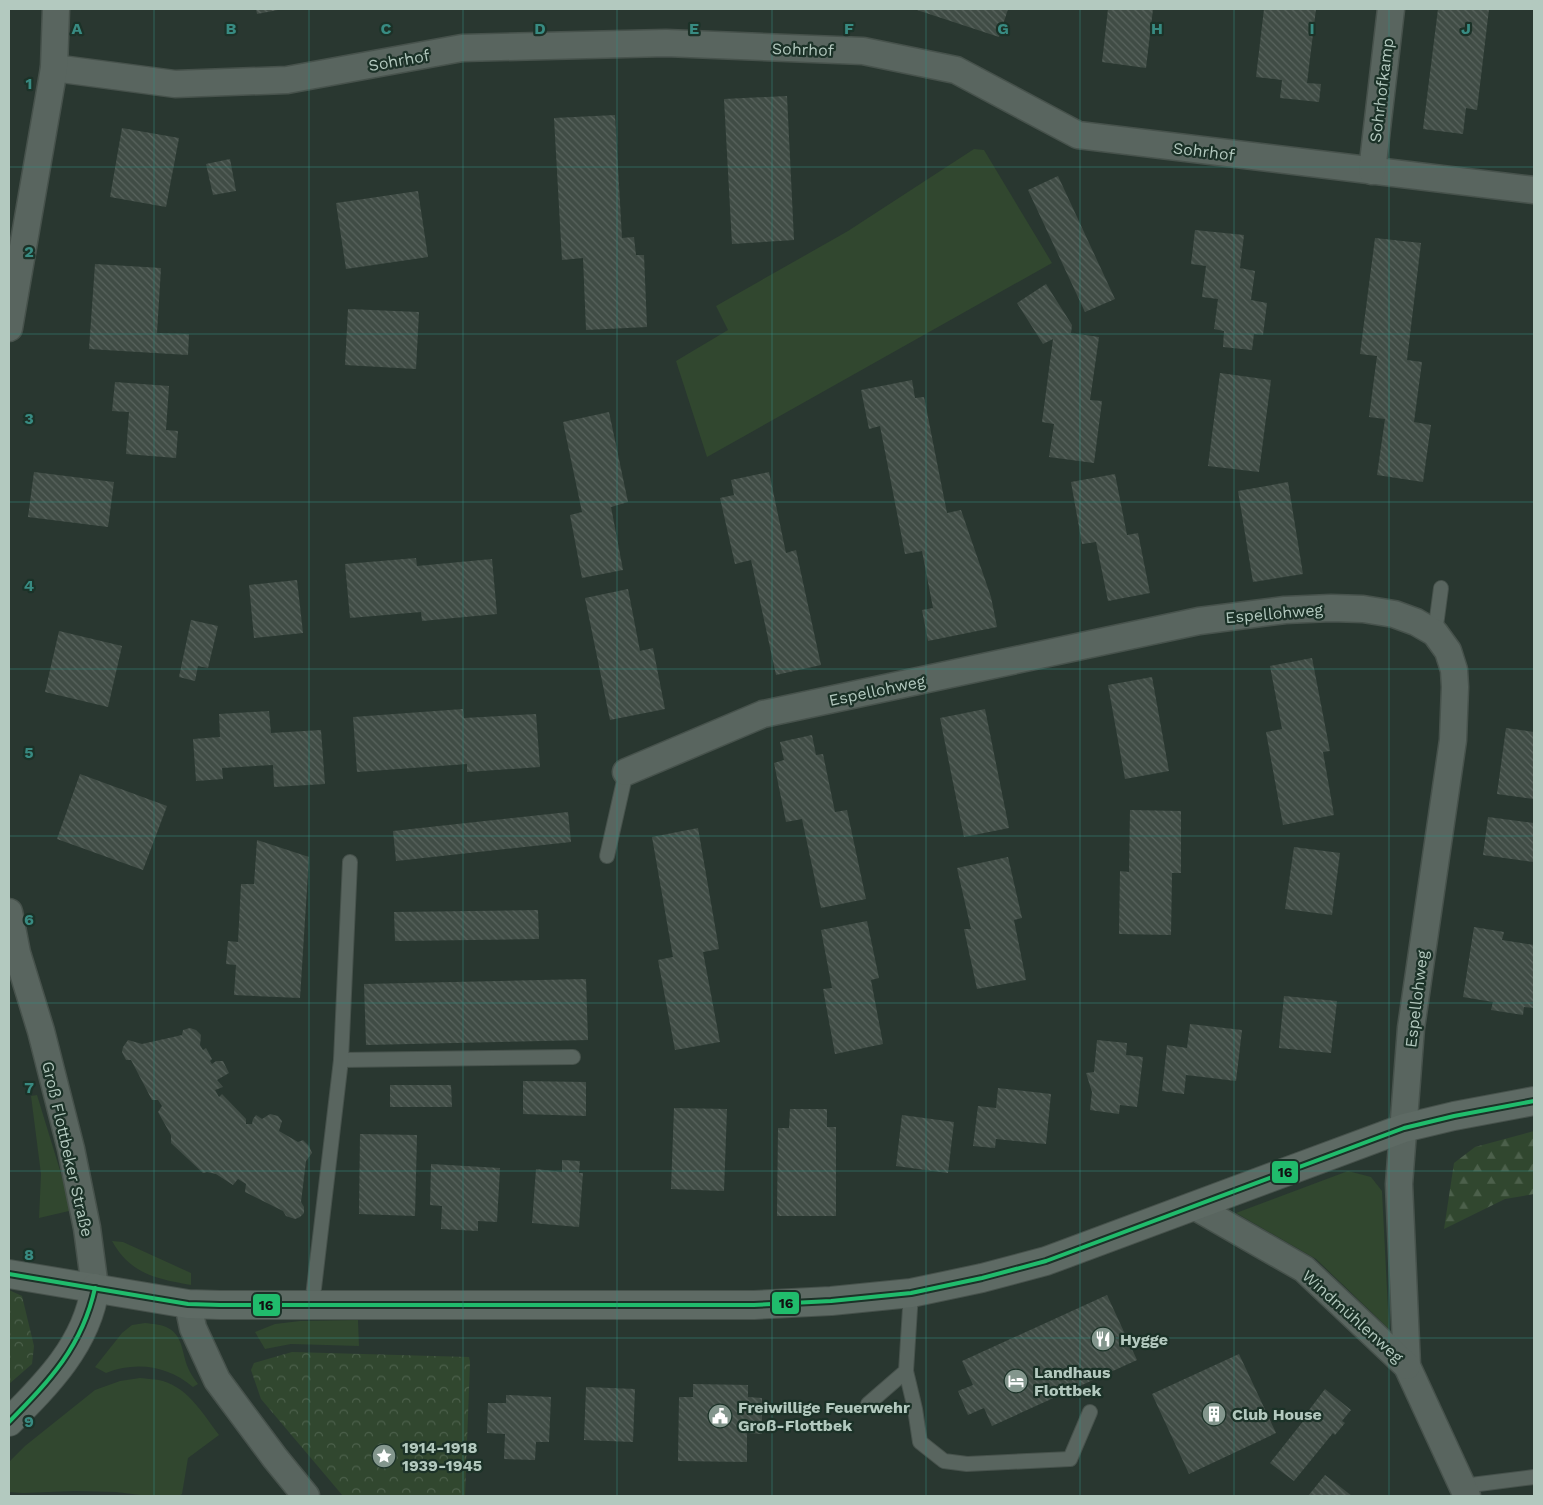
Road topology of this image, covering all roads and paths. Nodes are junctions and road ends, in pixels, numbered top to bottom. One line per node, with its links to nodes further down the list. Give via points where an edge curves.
1 (56, 9): 3 (street)
2 (1391, 9): 4 (street, Sohrhofkamp)
3 (54, 68): 4 (street, Sohrhof, via 174,84 286,80 462,48 666,43 863,51 956,70 1078,135); 6 (street)
4 (1372, 171): 5 (street, Sohrhof)
5 (1534, 190)
6 (9, 328)
7 (1440, 588): 8 (lane)
8 (1435, 633): 9 (street, Espellohweg, via 1394,614 1331,608 1285,610 1199,621 763,714); 16 (street, Espellohweg, via 1448,651 1454,670 1453,740 1411,1028)
9 (626, 772): 10 (lane)
10 (606, 856)
11 (350, 862): 14 (lane)
12 (9, 912): 19 (street, Groß Flottbeker Straße, via 17,953 71,1148)
13 (573, 1057): 14 (lane)
14 (341, 1060): 22 (lane)
15 (1534, 1101): 16 (street)
16 (1404, 1128): 17 (street); 23 (street, Windmühlenweg, via 1399,1184)
17 (1194, 1206): 20 (street, via 1046,1261); 23 (street, Windmühlenweg, via 1304,1269)
18 (9, 1274): 19 (street)
19 (95, 1288): 21 (street); 27 (street, Groß Flottbeker Straße, via 88,1319 73,1349)
20 (911, 1293): 22 (street, via 754,1304); 24 (lane)
21 (188, 1304): 22 (street); 30 (street, via 192,1328 217,1380)
22 (312, 1305)
23 (1407, 1366): 29 (street, Windmühlenweg)
24 (906, 1371): 25 (lane); 26 (lane, via 920,1442 944,1461 967,1464 1070,1459)
25 (868, 1404)
26 (1090, 1412)
27 (9, 1422)
28 (1534, 1477): 29 (lane)
29 (1459, 1489)
30 (306, 1496)

